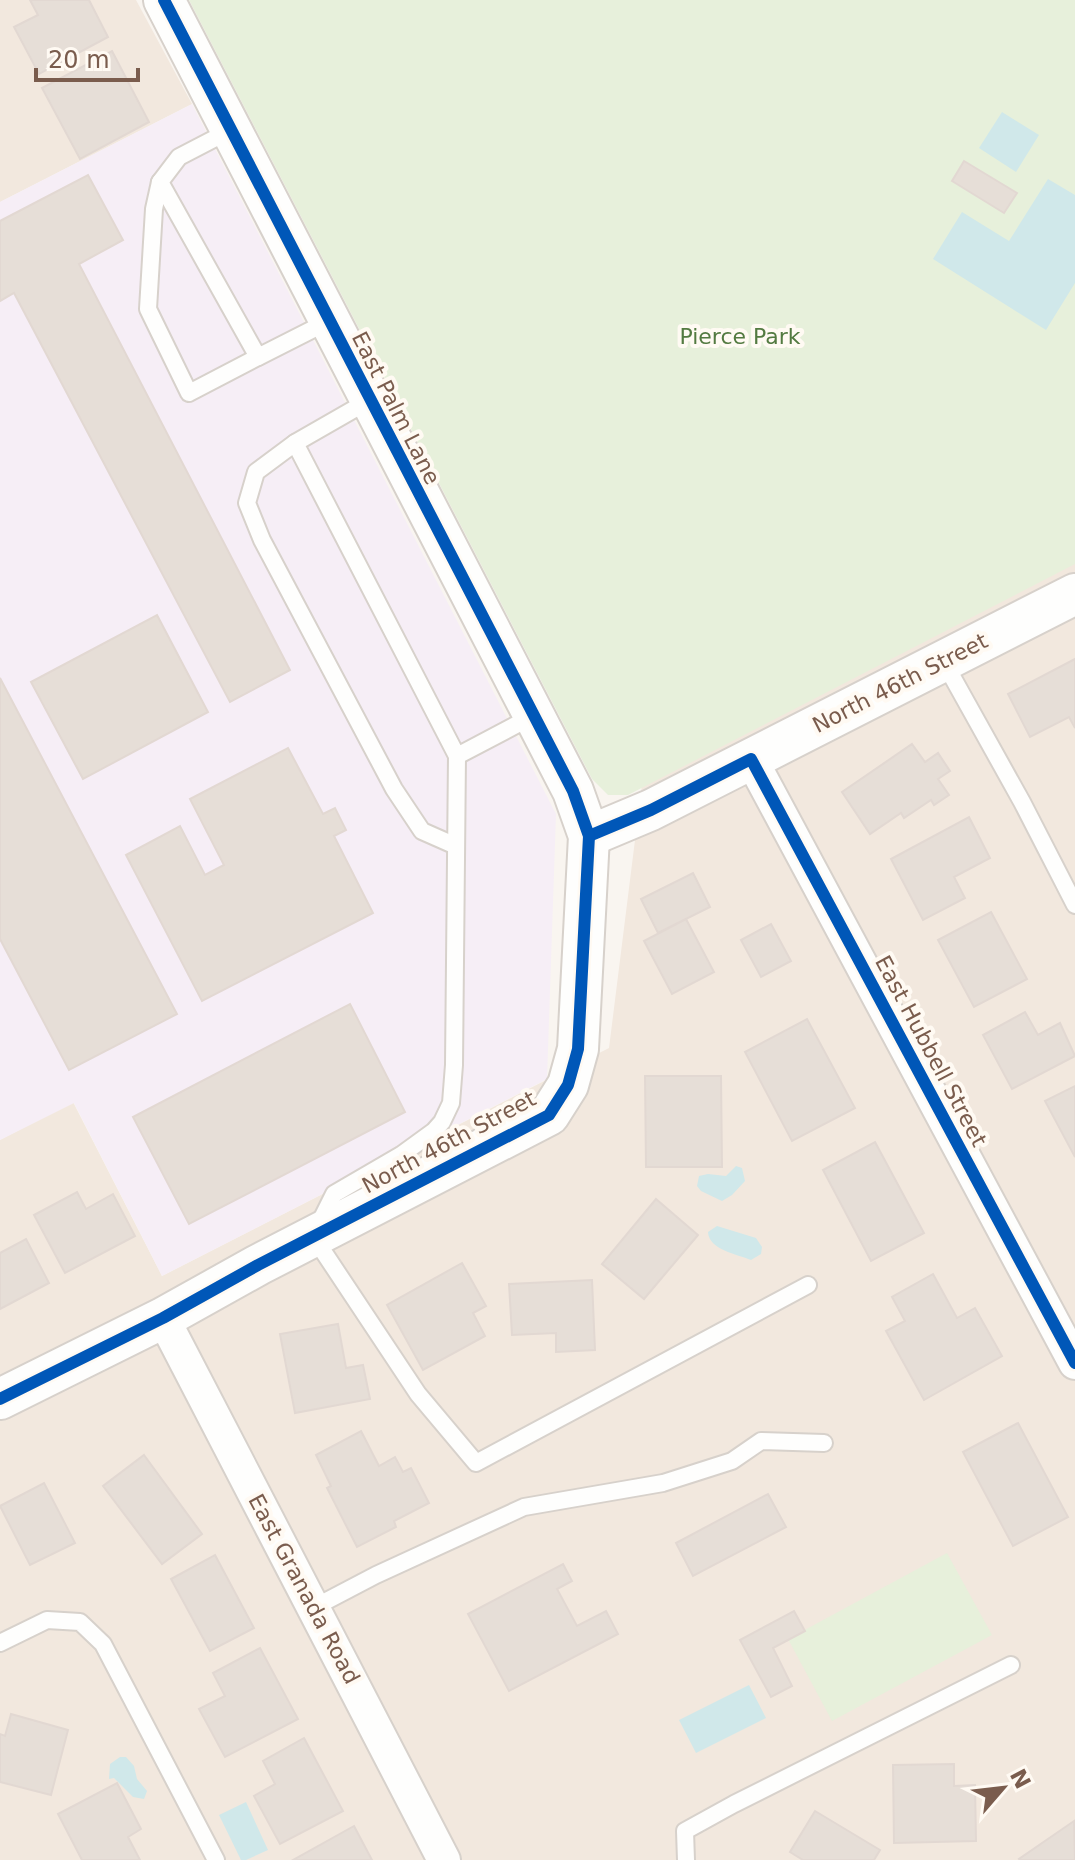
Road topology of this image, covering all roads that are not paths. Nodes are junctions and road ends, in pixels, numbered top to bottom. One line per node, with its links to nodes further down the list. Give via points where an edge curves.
1 (164, 0): 2 (street, East Palm Lane)
2 (231, 130): 3 (lane, via 179,157); 4 (street, East Palm Lane)
3 (160, 182): 5 (lane); 5 (lane, via 148,309 189,393)
4 (329, 321): 5 (lane); 6 (street, East Palm Lane)
5 (258, 357)
6 (370, 400): 7 (lane); 10 (street, East Palm Lane)
7 (295, 443): 11 (lane); 14 (lane, via 256,472 247,503 394,789 422,831)
8 (1075, 594): 9 (street, North 46th Street)
9 (943, 661): 12 (street, North 46th Street); 15 (lane)
10 (533, 716): 11 (lane); 13 (street, East Palm Lane, via 573,791)
11 (457, 756): 14 (lane)
12 (751, 759): 13 (street, North 46th Street); 19 (street, East Hubbell Street)
13 (589, 836): 16 (street, North 46th Street, via 578,1049 568,1085 549,1115)
14 (456, 846): 16 (lane, via 451,1103 434,1131 334,1194)
15 (1075, 905)
16 (313, 1236): 17 (lane, via 418,1394 476,1463); 18 (street, North 46th Street)
17 (808, 1285)
18 (163, 1318): 20 (street, North 46th Street); 22 (street, East Granada Road)
19 (1075, 1363)
20 (0, 1399)
21 (824, 1443): 22 (lane, via 761,1441 732,1461 663,1483 524,1507)
22 (313, 1608): 26 (street, East Granada Road)
23 (0, 1643): 25 (lane, via 47,1620 80,1622 103,1644)
24 (1011, 1665): 27 (lane, via 685,1831)
25 (216, 1860)
26 (444, 1860)
27 (686, 1860)

